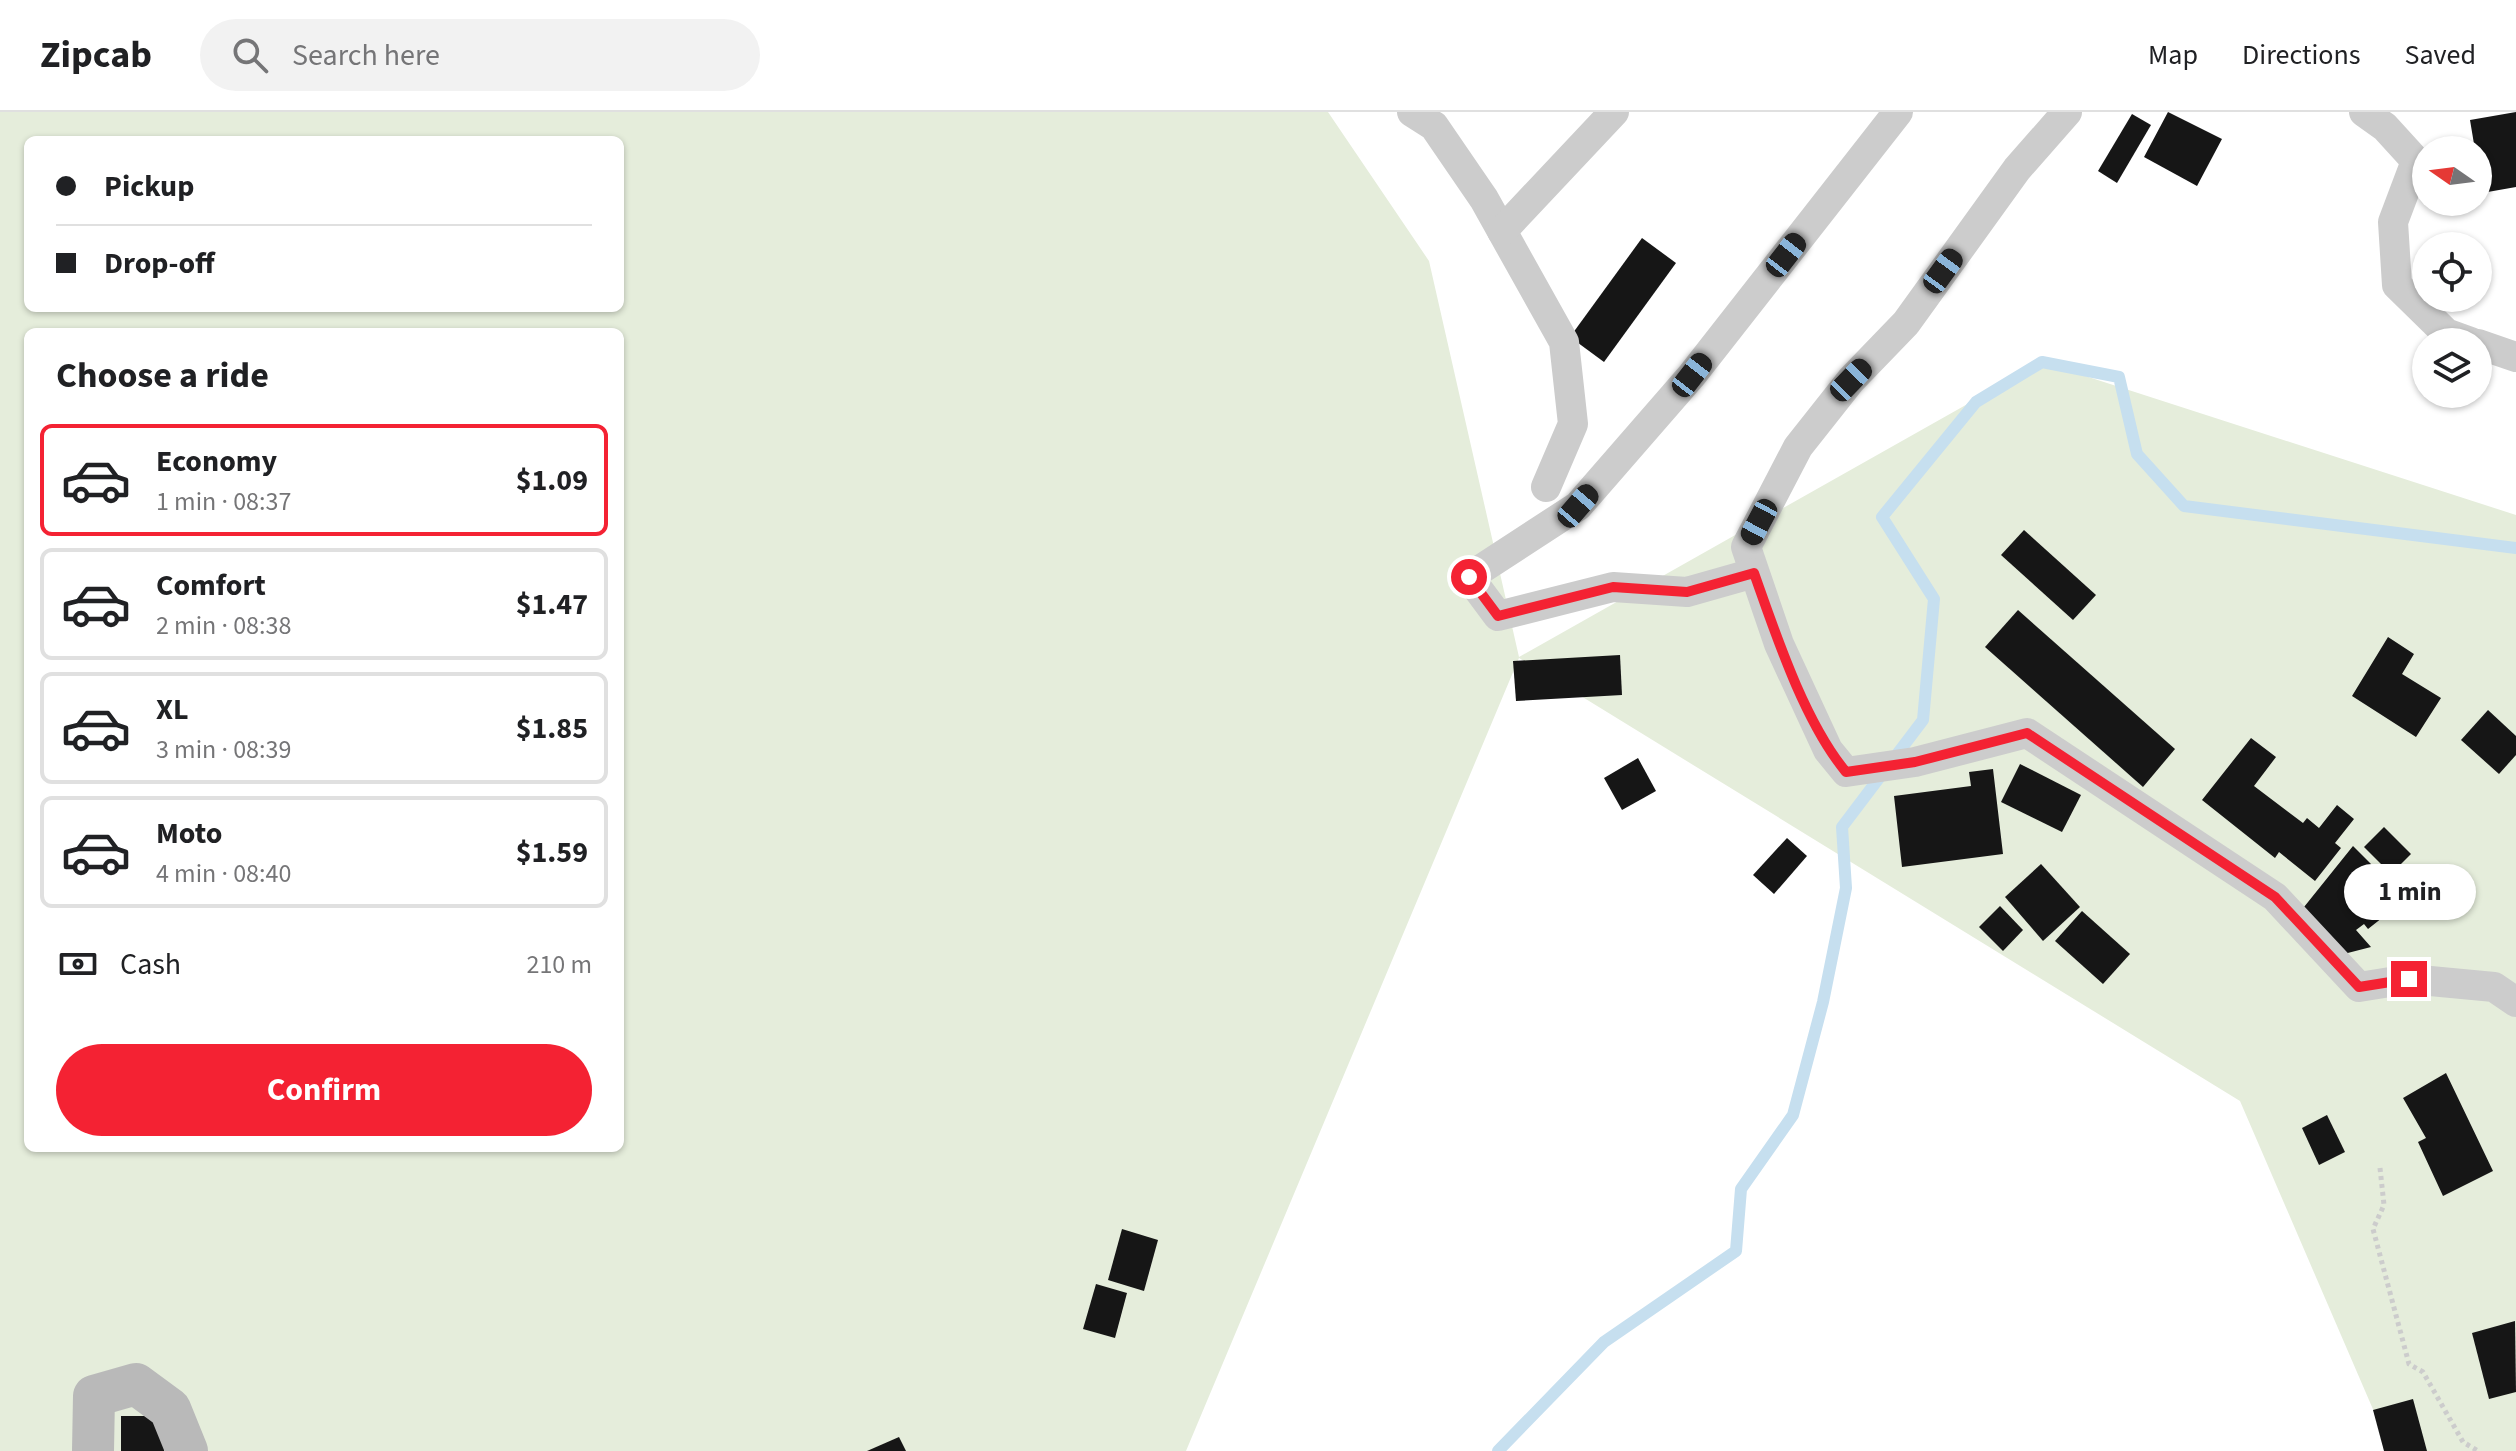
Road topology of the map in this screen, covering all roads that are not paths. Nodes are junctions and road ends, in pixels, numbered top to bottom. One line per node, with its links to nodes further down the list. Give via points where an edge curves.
1 (1412, 112): 6 (street, via 1434,126)
2 (1614, 112): 6 (street)
3 (1898, 112): 11 (street, via 1692,375 1578,506 1469,577 1498,616 1613,587 1687,592)
4 (2067, 112): 11 (street, via 2017,169 1906,323 1851,380 1798,447 1746,547)
5 (2364, 112): 7 (street, via 2416,161 2393,222 2397,285)
6 (1502, 231): 10 (street, via 1564,342 1573,424)
7 (2441, 328)
8 (2492, 349): 9 (street)
9 (2516, 357)
10 (1546, 487)
11 (1754, 573): 12 (street, via 1779,644 1828,750 1846,772 1915,762 2027,733 2275,897 2359,987 2409,979 2466,984 2494,987)
12 (2516, 1002)
13 (93, 1451): 14 (street, via 94,1396 136,1384 170,1409)
14 (187, 1451)

